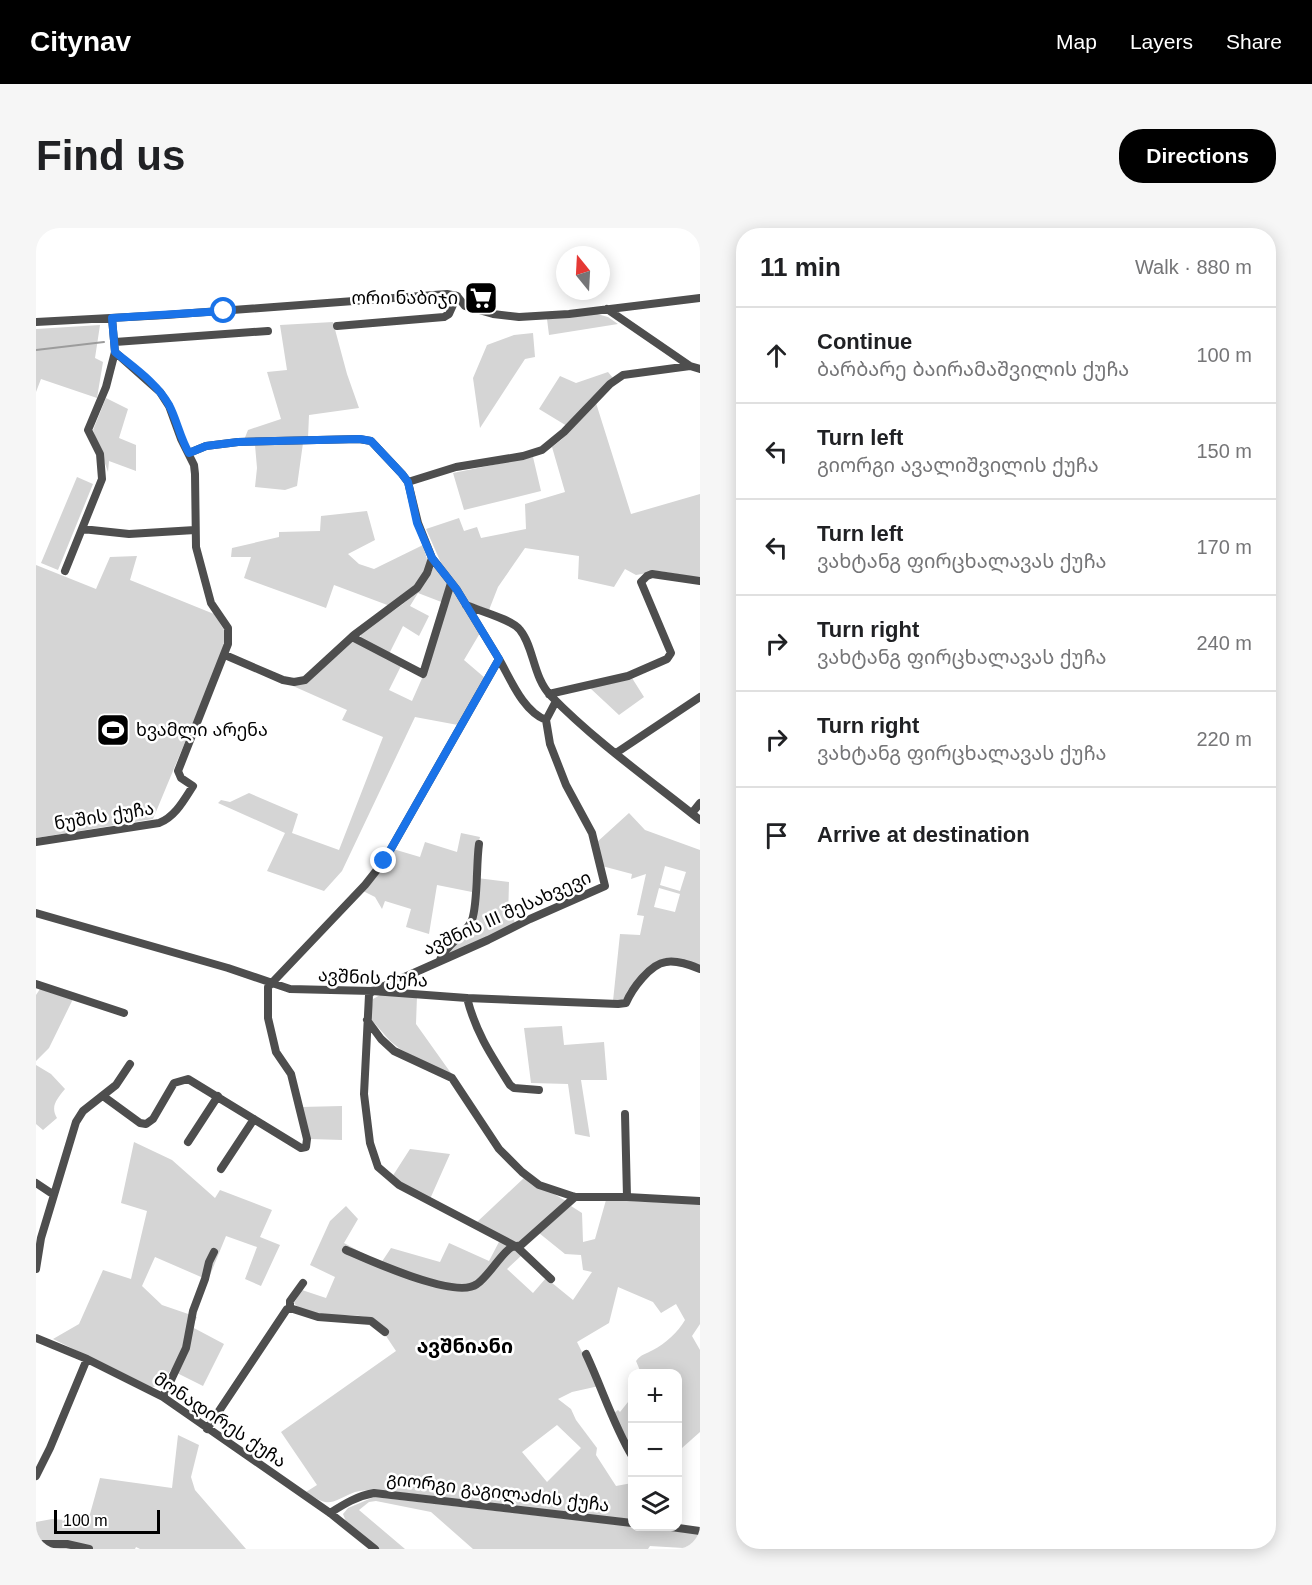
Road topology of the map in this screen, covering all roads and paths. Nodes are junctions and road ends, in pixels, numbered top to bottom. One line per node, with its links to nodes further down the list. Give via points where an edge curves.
1 (457, 296): 3 (street, via 465,306 519,317); 4 (street); 6 (street, via 444,317)
2 (700, 298): 3 (street)
3 (607, 309): 10 (street)
4 (112, 318): 5 (street); 8 (street)
5 (36, 322)
6 (337, 326)
7 (268, 331): 8 (street)
8 (115, 342): 9 (street)
9 (115, 352): 12 (street, via 160,392); 14 (street, via 88,430 100,454 102,479)
10 (690, 366): 11 (street); 13 (street, via 623,375 542,450 456,467)
11 (700, 369)
12 (189, 453): 13 (street, via 206,446 238,442 367,439); 15 (street, via 195,474)
13 (408, 482): 16 (street, via 417,523)
14 (82, 529): 15 (street, via 129,534); 17 (street)
15 (195, 530): 22 (street, via 198,558 211,603 228,628)
16 (432, 558): 19 (street); 21 (street, via 417,588)
17 (65, 571)
18 (700, 580): 24 (street, via 652,574 641,582 671,654 667,659 628,676)
19 (451, 583): 20 (street); 21 (street, via 423,675)
20 (466, 605): 23 (street); 24 (street, via 520,630 542,686)
21 (351, 637): 22 (street, via 305,680 294,682)
22 (225, 655): 32 (street, ნუშის ქუჩა, via 178,771 193,786 166,820)
23 (499, 659): 27 (street, via 530,710); 38 (street, via 384,861)
24 (549, 694): 26 (street)
25 (700, 697): 28 (street)
26 (555, 701): 27 (street); 28 (street)
27 (546, 720): 35 (street, ავშნის III შესახვევი, via 559,769 592,833 604,886)
28 (616, 753): 30 (street)
29 (700, 804): 30 (street)
30 (692, 813): 31 (street)
31 (700, 820)
32 (36, 842)
33 (479, 844): 35 (street, via 471,921)
34 (36, 913): 38 (street, ავშნის ქუჩა, via 228,968)
35 (440, 960): 39 (street, ავშნის III შესახვევი)
36 (700, 969): 40 (street, ავშნის ქუჩა, via 662,963 638,983 626,1003 618,1005)
37 (36, 984): 41 (street)
38 (270, 984): 39 (street, ავშნის ქუჩა, via 290,989); 48 (street, via 268,1022 276,1052 291,1074 306,1147 301,1148)
39 (372, 991): 40 (street, ავშნის ქუჩა); 42 (street)
40 (467, 998): 44 (street, via 481,1040 510,1085)
41 (124, 1012)
42 (367, 1020): 53 (street, via 394,1051 452,1078 499,1149 522,1172 539,1185); 57 (street, via 364,1094 370,1143 378,1167 399,1185)
43 (130, 1064): 45 (street)
44 (538, 1090)
45 (103, 1096): 46 (street, via 147,1124 174,1083 188,1079); 52 (street, via 83,1111 76,1122)
46 (218, 1096): 48 (street); 49 (street)
47 (625, 1114): 54 (street)
48 (254, 1119): 50 (street)
49 (188, 1142)
50 (221, 1169)
51 (36, 1183): 52 (street)
52 (54, 1195): 56 (street)
53 (575, 1197): 54 (street); 57 (street)
54 (627, 1197): 55 (street)
55 (700, 1201)
56 (38, 1239): 60 (street)
57 (517, 1246): 58 (street, via 511,1247 476,1286 459,1288 389,1269); 61 (street)
58 (346, 1250)
59 (214, 1252): 68 (street, via 193,1311 186,1348)
60 (36, 1269)
61 (551, 1279)
62 (303, 1283): 63 (street, via 290,1301)
63 (290, 1308): 64 (street, via 318,1317 371,1321); 69 (street, via 282,1313)
64 (385, 1332)
65 (36, 1338): 67 (street, მონადირეს ქუჩა)
66 (586, 1354): 70 (street)
67 (87, 1359): 68 (street, მონადირეს ქუჩა); 71 (street)
68 (163, 1397): 69 (street, მონადირეს ქუჩა)
69 (207, 1429): 72 (street, მონადირეს ქუჩა)
70 (628, 1447)
71 (36, 1476)
72 (330, 1513): 73 (street, გიორგი გაგილაძის ქუჩა, via 346,1502 374,1493); 78 (street, მონადირეს ქუჩა)
73 (628, 1522)
74 (682, 1529): 75 (street)
75 (700, 1531)
76 (36, 1544): 77 (street)
77 (89, 1549)
78 (375, 1549)

